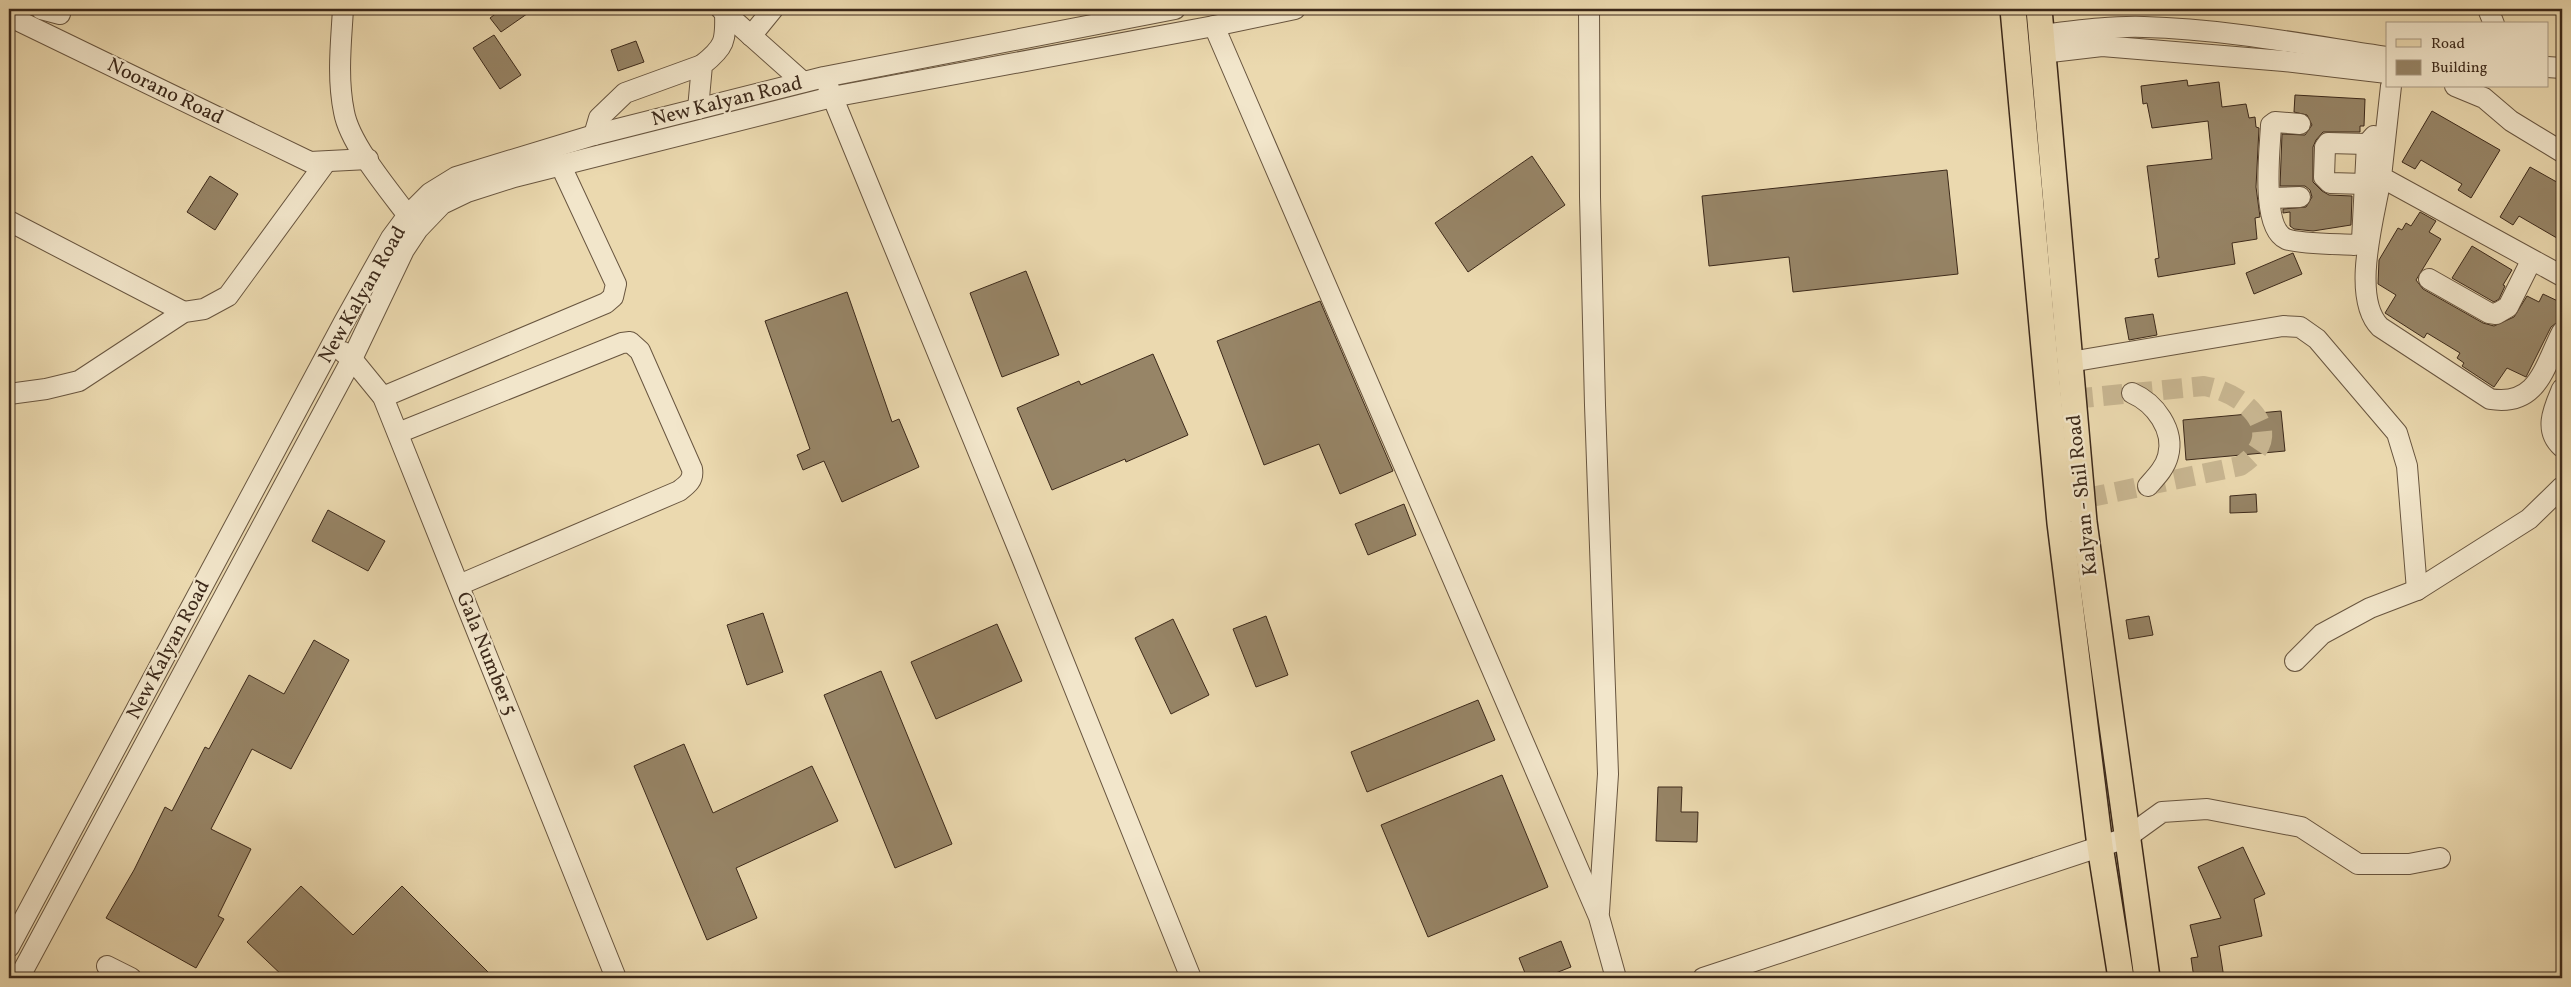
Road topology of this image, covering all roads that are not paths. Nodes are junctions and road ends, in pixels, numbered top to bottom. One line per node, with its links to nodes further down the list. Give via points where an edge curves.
1 (9, 9): 33 (street, Noorano Road, via 19,21 208,114 310,162)
2 (343, 9): 32 (street, via 339,76 344,114 355,142)
3 (773, 9): 13 (street)
4 (1175, 9): 20 (street, New Kalyan Road)
5 (1295, 9): 12 (street, New Kalyan Road)
6 (1589, 9): 62 (street, via 1595,396 1608,774)
7 (2013, 9): 60 (main road, Kalyan - Shil Road, via 2060,523)
8 (2039, 9): 14 (main road, Kalyan - Shil Road)
9 (2488, 9): 11 (street)
10 (723, 10): 13 (street); 16 (street, via 726,38 718,53)
11 (2493, 22)
12 (1214, 26): 25 (street, New Kalyan Road); 62 (street)
13 (758, 42): 21 (street)
14 (2042, 44): 15 (street, via 2094,29 2144,27 2223,34); 19 (street, via 2284,61); 47 (main road, Kalyan - Shil Road)
15 (2386, 57)
16 (702, 65): 26 (street); 29 (street, via 625,93 598,118)
17 (2548, 66): 18 (street)
18 (2562, 68)
19 (2386, 73)
20 (824, 77): 21 (street, New Kalyan Road); 25 (street)
21 (804, 82): 24 (street, New Kalyan Road)
22 (2390, 88): 30 (street)
23 (2460, 88): 31 (street, via 2484,98 2511,121)
24 (747, 97): 26 (street, New Kalyan Road); 27 (street)
25 (832, 98): 27 (street, New Kalyan Road); 68 (street)
26 (698, 109): 29 (street, New Kalyan Road)
27 (752, 117): 34 (street, New Kalyan Road)
28 (2300, 124): 37 (street, via 2272,123)
29 (594, 135): 39 (street, New Kalyan Road, via 456,177 430,193)
30 (2376, 141): 35 (street); 35 (street, via 2328,143 2325,147 2324,177 2330,183)
31 (2562, 152)
32 (368, 160): 33 (street, Noorano Road); 39 (street)
33 (326, 162): 43 (street, via 228,296 204,309)
34 (560, 164): 39 (street, New Kalyan Road, via 467,192); 51 (street, via 616,284 613,297 606,303)
35 (2374, 180): 37 (street, via 2364,236 2354,245 2288,240 2274,228); 40 (street); 44 (street, via 2364,289 2374,321 2380,327 2490,399 2506,401 2519,399 2534,388)
36 (2300, 197): 37 (street)
37 (2270, 198)
38 (9, 221): 43 (street)
39 (413, 222): 45 (street, New Kalyan Road, via 391,238); 46 (street, via 404,250)
40 (2531, 261): 41 (street); 42 (street, via 2508,307 2496,314)
41 (2562, 276)
42 (2430, 279)
43 (184, 312): 50 (street, via 79,381)
44 (2562, 332)
45 (333, 345): 46 (street, Gala Number 5); 63 (street, New Kalyan Road)
46 (352, 359): 51 (street, Gala Number 5); 66 (street)
47 (2070, 362): 57 (street, via 2283,326 2300,327 2317,339 2397,433 2407,466); 59 (main road, Kalyan - Shil Road, via 2084,522)
48 (2562, 389): 53 (street, via 2552,414 2551,429)
49 (2132, 393): 54 (street, via 2144,398 2156,411 2166,427 2169,442 2168,457)
50 (9, 394)
51 (383, 397): 52 (street, Gala Number 5)
52 (398, 433): 56 (street, Gala Number 5); 56 (street, via 630,342 640,351 692,469 693,475 688,484 679,490)
53 (2562, 446)
54 (2148, 486)
55 (2562, 487): 57 (street, via 2529,519)
56 (459, 586): 65 (street, Gala Number 5)
57 (2417, 590): 58 (street, via 2370,608 2322,634)
58 (2295, 661)
59 (2126, 838): 60 (street); 61 (street, via 2162,812 2207,809 2301,827 2358,864 2409,864); 72 (main road, Kalyan - Shil Road)
60 (2100, 846): 70 (street); 71 (main road, Kalyan - Shil Road)
61 (2440, 858)
62 (1598, 917): 69 (street)
63 (9, 947)
64 (107, 966): 67 (street)
65 (612, 975)
66 (19, 978)
67 (131, 978)
68 (1191, 978)
69 (1616, 978)
70 (1702, 978)
71 (2121, 978)
72 (2147, 978)

